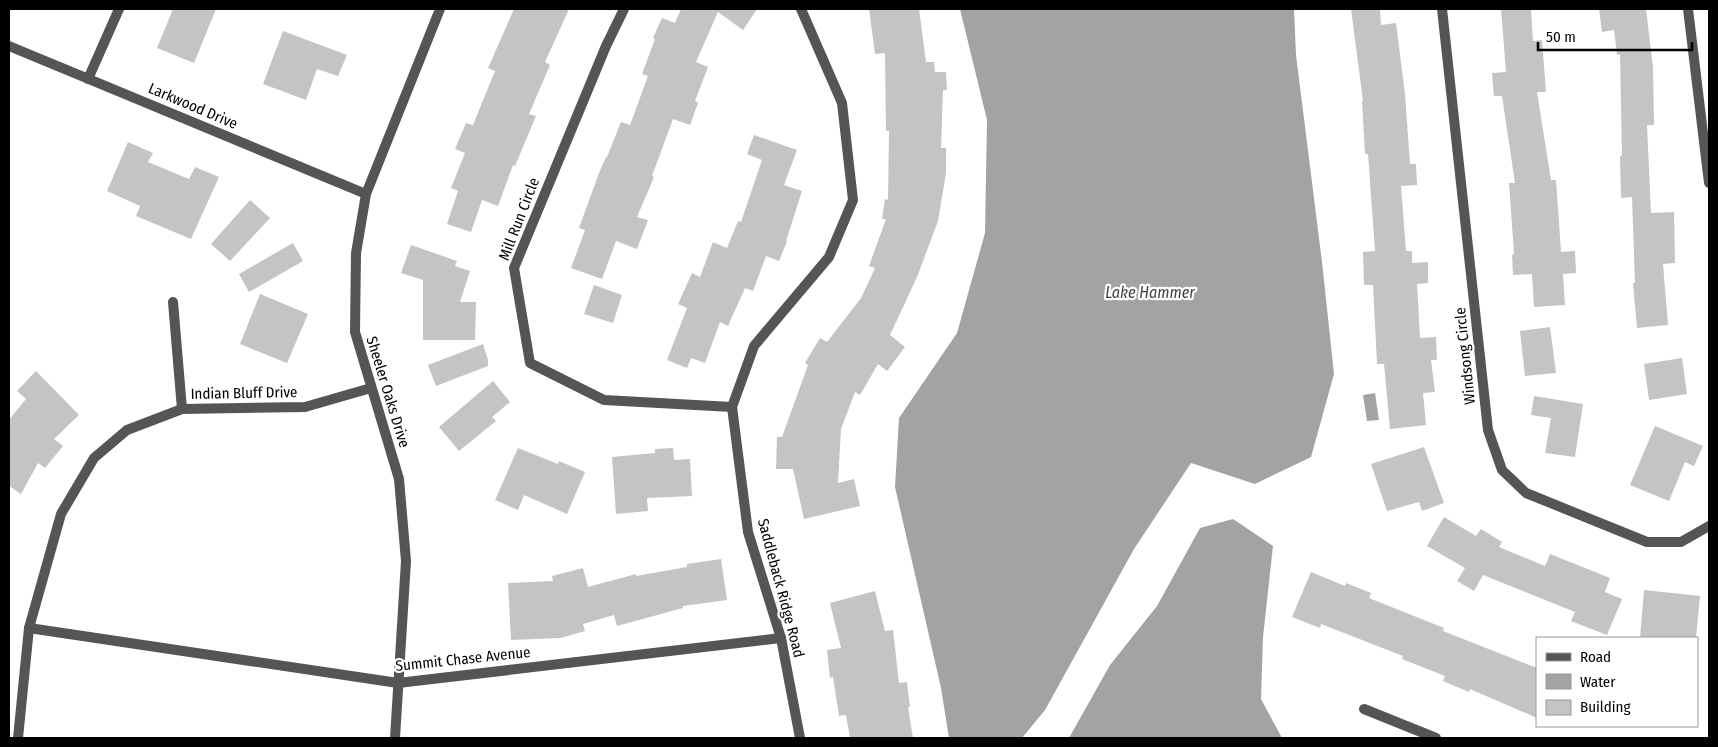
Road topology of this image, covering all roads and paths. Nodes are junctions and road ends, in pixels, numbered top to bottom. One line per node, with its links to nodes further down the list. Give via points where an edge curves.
1 (119, 9): 8 (street)
2 (440, 9): 10 (street, Sheeler Oaks Drive)
3 (624, 9): 13 (street, Mill Run Circle, via 514,268 530,363 604,400)
4 (801, 9): 13 (street, Saddleback Ridge Road, via 842,103 852,200 828,257 754,346)
5 (1442, 9): 15 (street, Windsong Circle, via 1488,430 1502,470 1526,493 1647,542 1681,542)
6 (1688, 9): 9 (street)
7 (9, 46): 8 (street, Larkwood Drive)
8 (88, 79): 10 (street, Larkwood Drive)
9 (1709, 183)
10 (366, 194): 12 (street, Sheeler Oaks Drive, via 356,253 355,332)
11 (174, 302): 14 (street)
12 (371, 388): 14 (street, Indian Bluff Drive, via 304,407); 18 (street, Sheeler Oaks Drive, via 399,479 406,562)
13 (732, 407): 17 (street, Saddleback Ridge Road, via 748,532)
14 (182, 408): 16 (street, Indian Bluff Drive, via 127,430 94,458 61,514)
15 (1709, 526)
16 (30, 628): 18 (street, Summit Chase Avenue); 20 (street, Indian Bluff Drive)
17 (781, 638): 18 (street, Summit Chase Avenue); 22 (street, Saddleback Ridge Road)
18 (398, 683): 21 (street, Sheeler Oaks Drive)
19 (1364, 709): 23 (street)
20 (18, 738)
21 (395, 738)
22 (800, 738)
23 (1436, 738)

